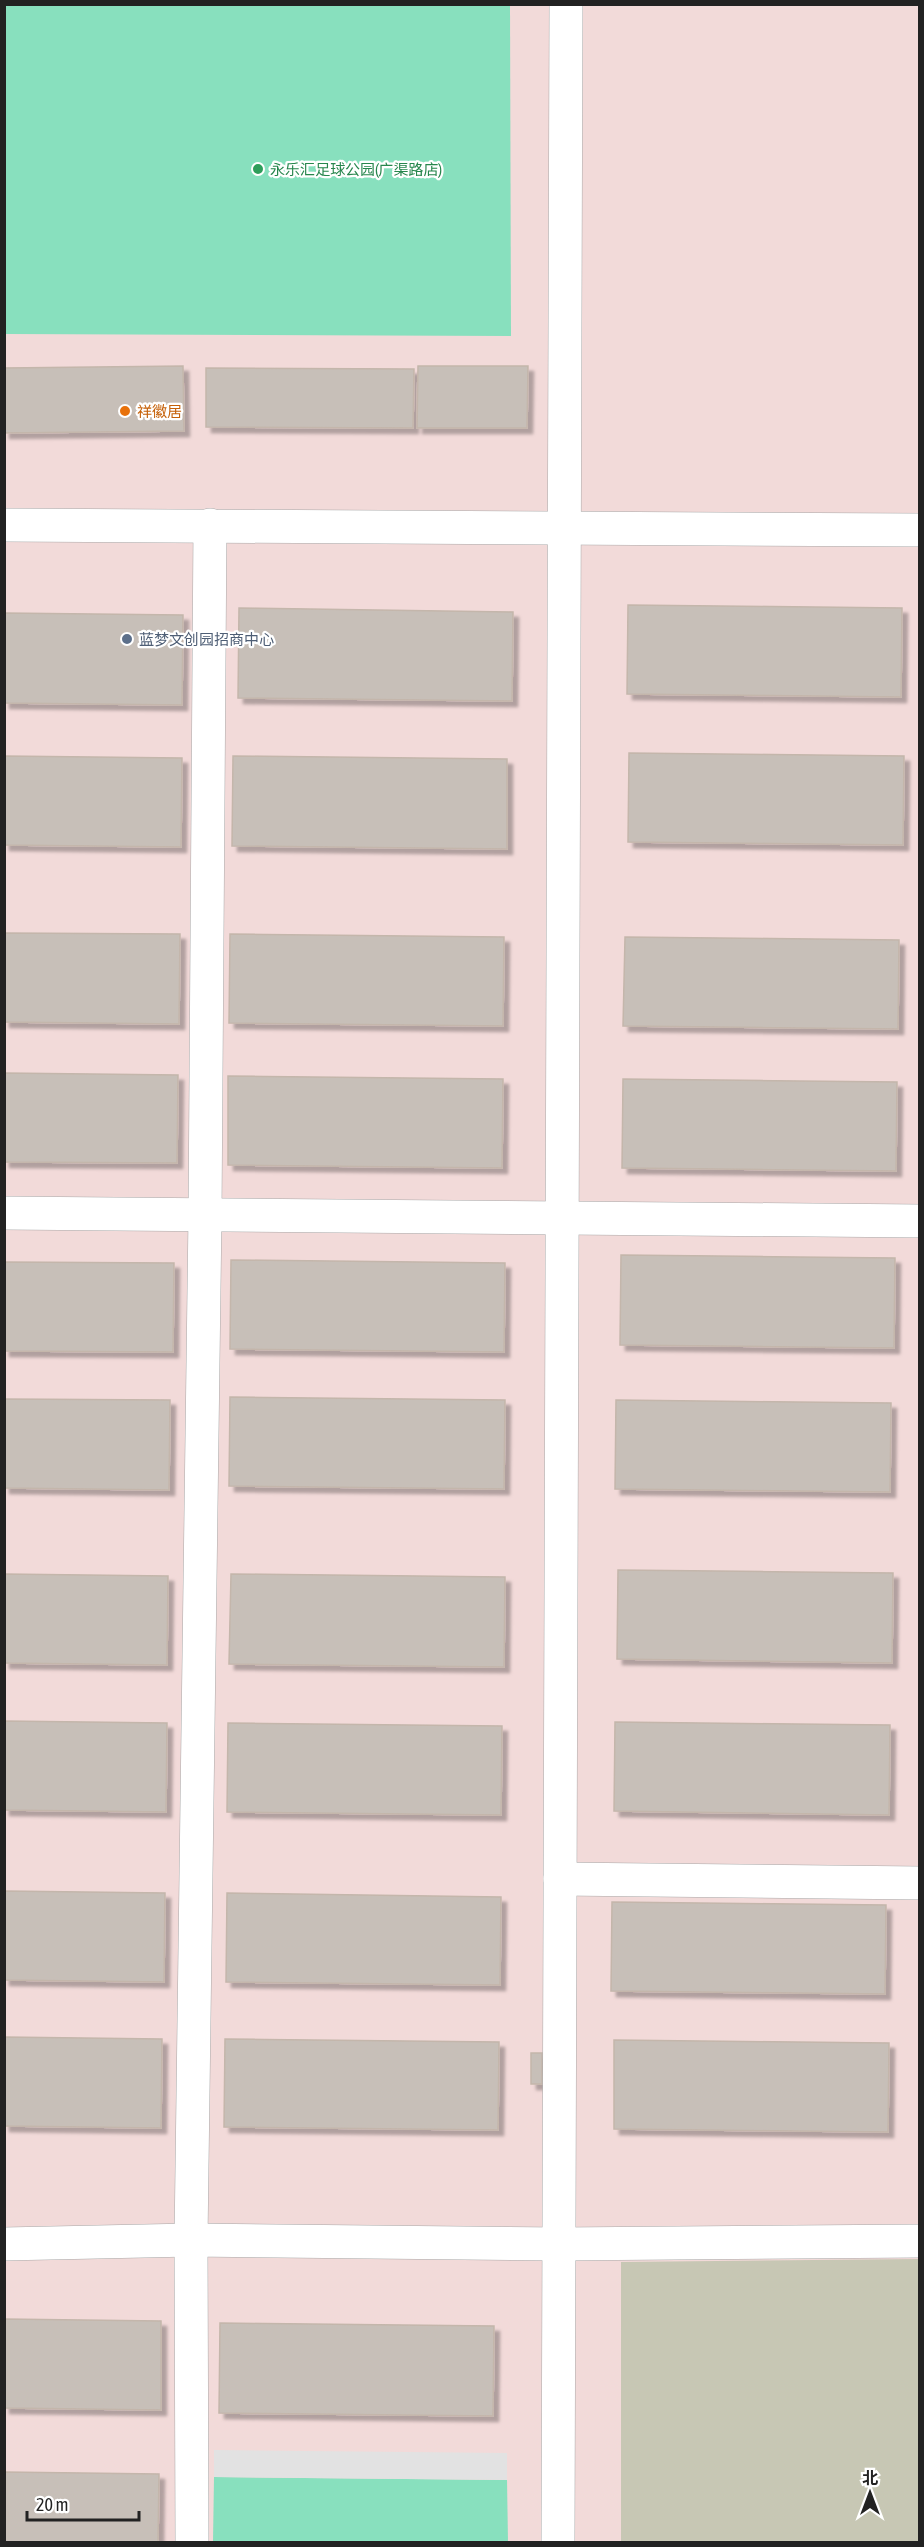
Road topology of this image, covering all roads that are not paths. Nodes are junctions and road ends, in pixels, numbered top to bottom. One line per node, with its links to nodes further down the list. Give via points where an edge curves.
1 (566, 4): 4 (street)
2 (4, 525): 3 (street)
3 (210, 525): 4 (street); 7 (street)
4 (564, 527): 5 (street); 8 (street)
5 (920, 530)
6 (4, 1213): 7 (street)
7 (205, 1216): 8 (street); 12 (street)
8 (562, 1217): 9 (street); 10 (street)
9 (920, 1221)
10 (561, 1879): 11 (street); 15 (street)
11 (920, 1883)
12 (191, 2240): 14 (street); 15 (street); 16 (street)
13 (920, 2241): 15 (street)
14 (4, 2244)
15 (560, 2244): 17 (street)
16 (192, 2542)
17 (558, 2542)

